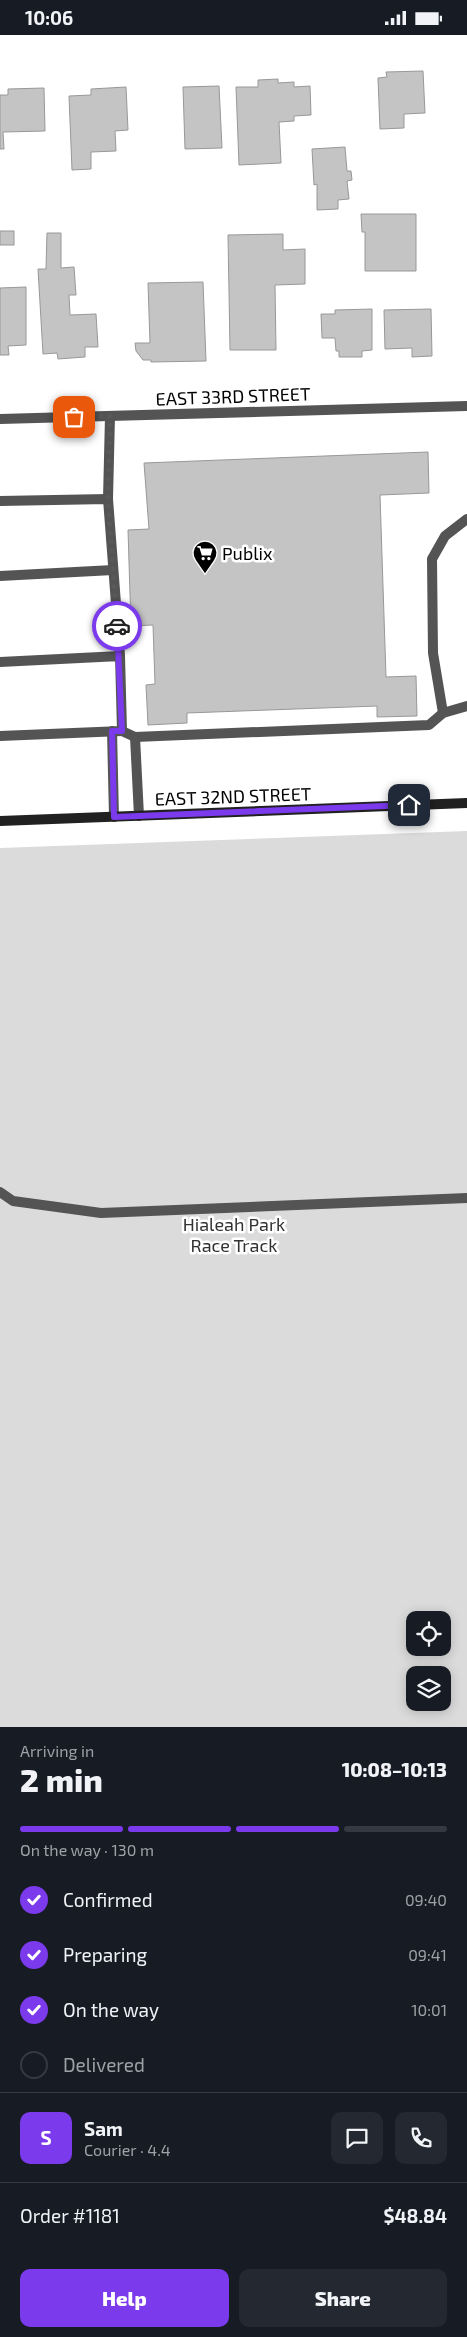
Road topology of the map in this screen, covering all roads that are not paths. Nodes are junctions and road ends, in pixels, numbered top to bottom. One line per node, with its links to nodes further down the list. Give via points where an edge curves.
1 (467, 406): 2 (street, EAST 33RD STREET)
2 (110, 416): 3 (street, EAST 33RD STREET); 4 (street)
3 (0, 419)
4 (108, 499): 5 (street); 7 (street)
5 (0, 501)
6 (467, 519): 12 (street, via 445,536 432,559 433,653)
7 (113, 571): 8 (street); 9 (street)
8 (0, 576)
9 (120, 656): 10 (street); 13 (street)
10 (0, 662)
11 (467, 706): 12 (street)
12 (443, 713): 15 (street, via 429,725)
13 (117, 731): 14 (street); 15 (street); 18 (street)
14 (0, 736)
15 (135, 737): 17 (street)
16 (467, 803): 17 (street, EAST 32ND STREET)
17 (139, 816): 18 (street, EAST 32ND STREET)
18 (114, 817): 19 (street, EAST 32ND STREET)
19 (0, 821)
20 (0, 1192): 21 (street, via 13,1201 101,1213)
21 (467, 1199)

